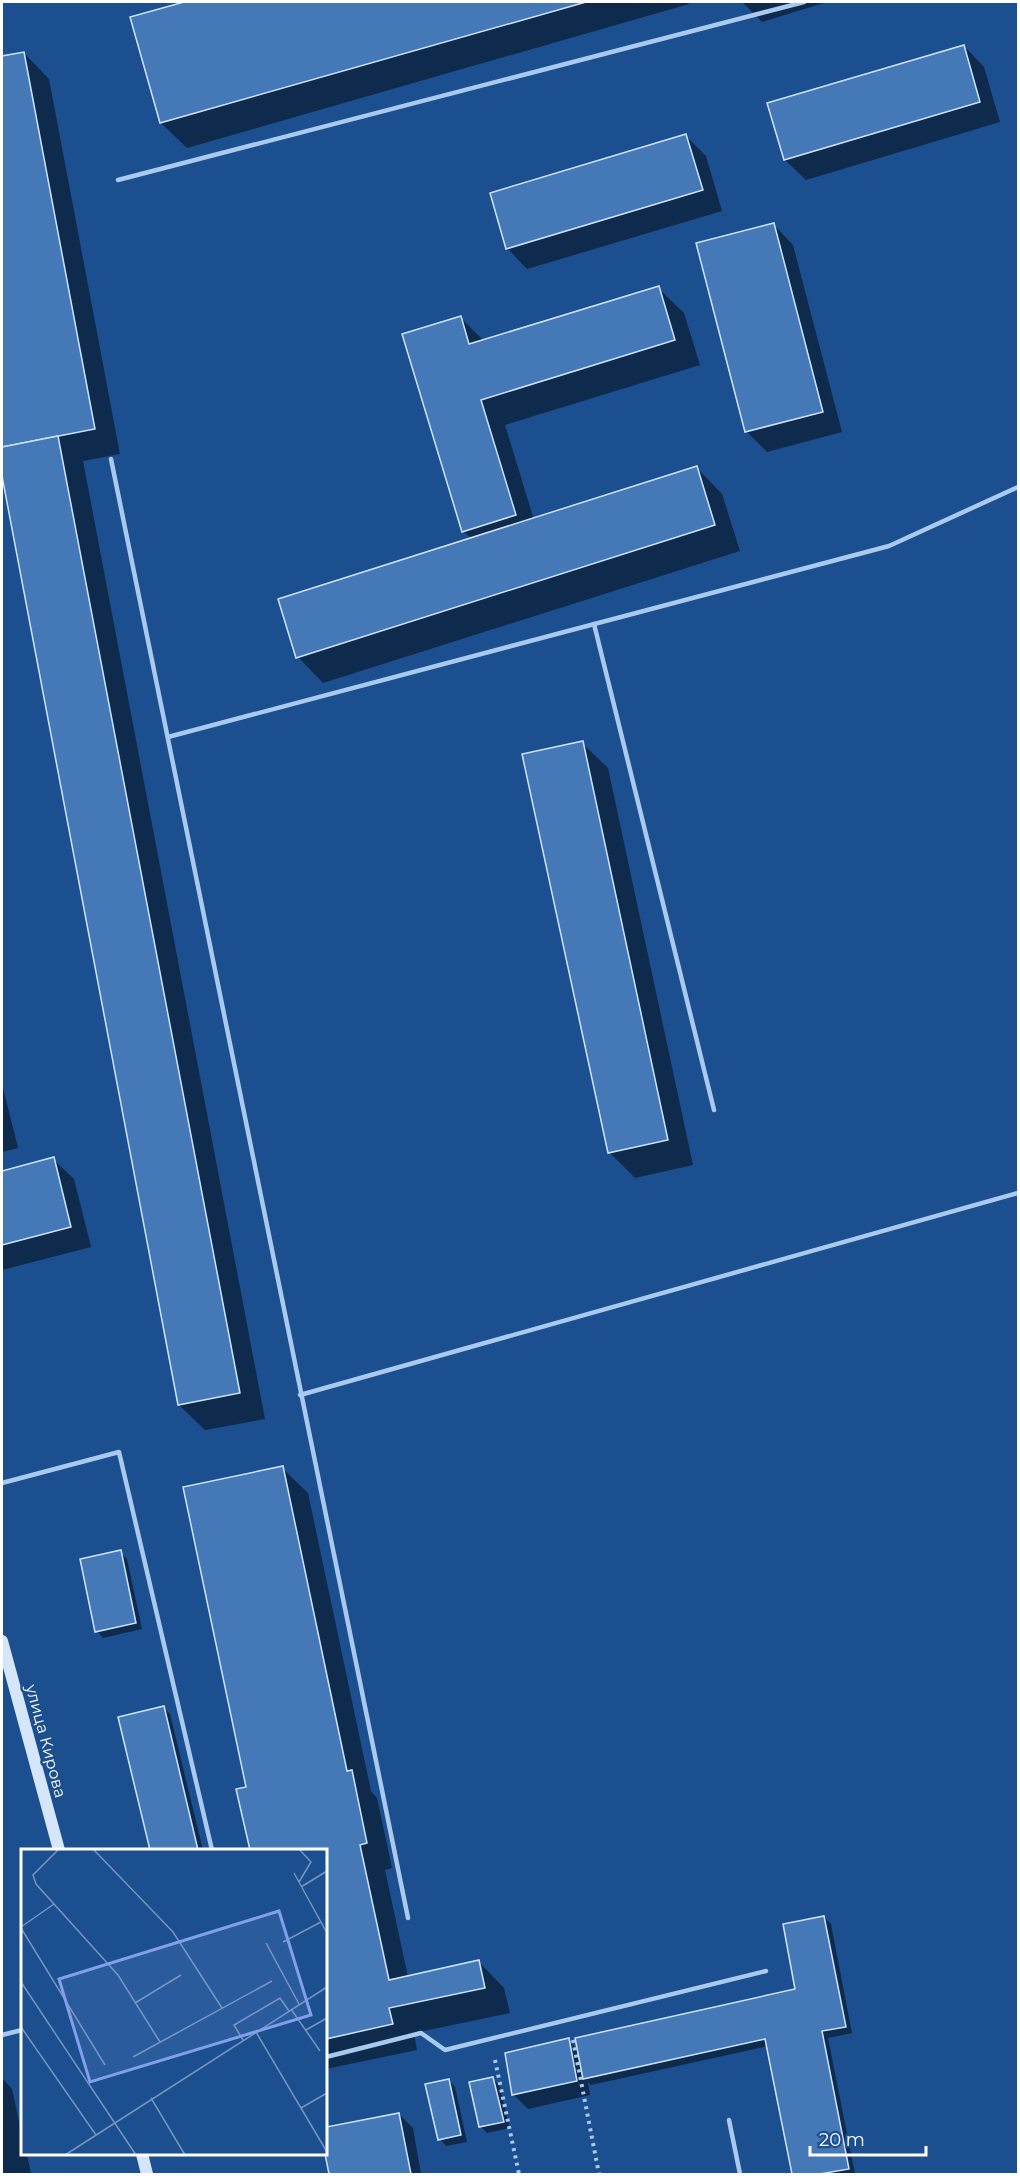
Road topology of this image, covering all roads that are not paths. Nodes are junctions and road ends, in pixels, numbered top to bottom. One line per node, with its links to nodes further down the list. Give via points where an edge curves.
1 (804, 2): 2 (lane)
2 (118, 180)
3 (111, 459): 6 (lane)
4 (1018, 486): 5 (lane, via 889,546)
5 (594, 624): 6 (lane); 7 (lane)
6 (168, 737): 9 (lane)
7 (714, 1110)
8 (1018, 1193): 9 (lane)
9 (300, 1395): 14 (lane)
10 (2, 1483): 13 (lane, via 118,1452)
11 (2, 1641): 12 (main road, улица Кирова)
12 (58, 1849)
13 (212, 1849)
14 (408, 1918)
15 (766, 1971): 18 (lane, via 445,2050 421,2033)
16 (21, 2030): 17 (lane)
17 (2, 2035)
18 (327, 2057)
19 (729, 2120): 22 (lane)
20 (142, 2155): 21 (main road)
21 (147, 2175)
22 (740, 2175)

